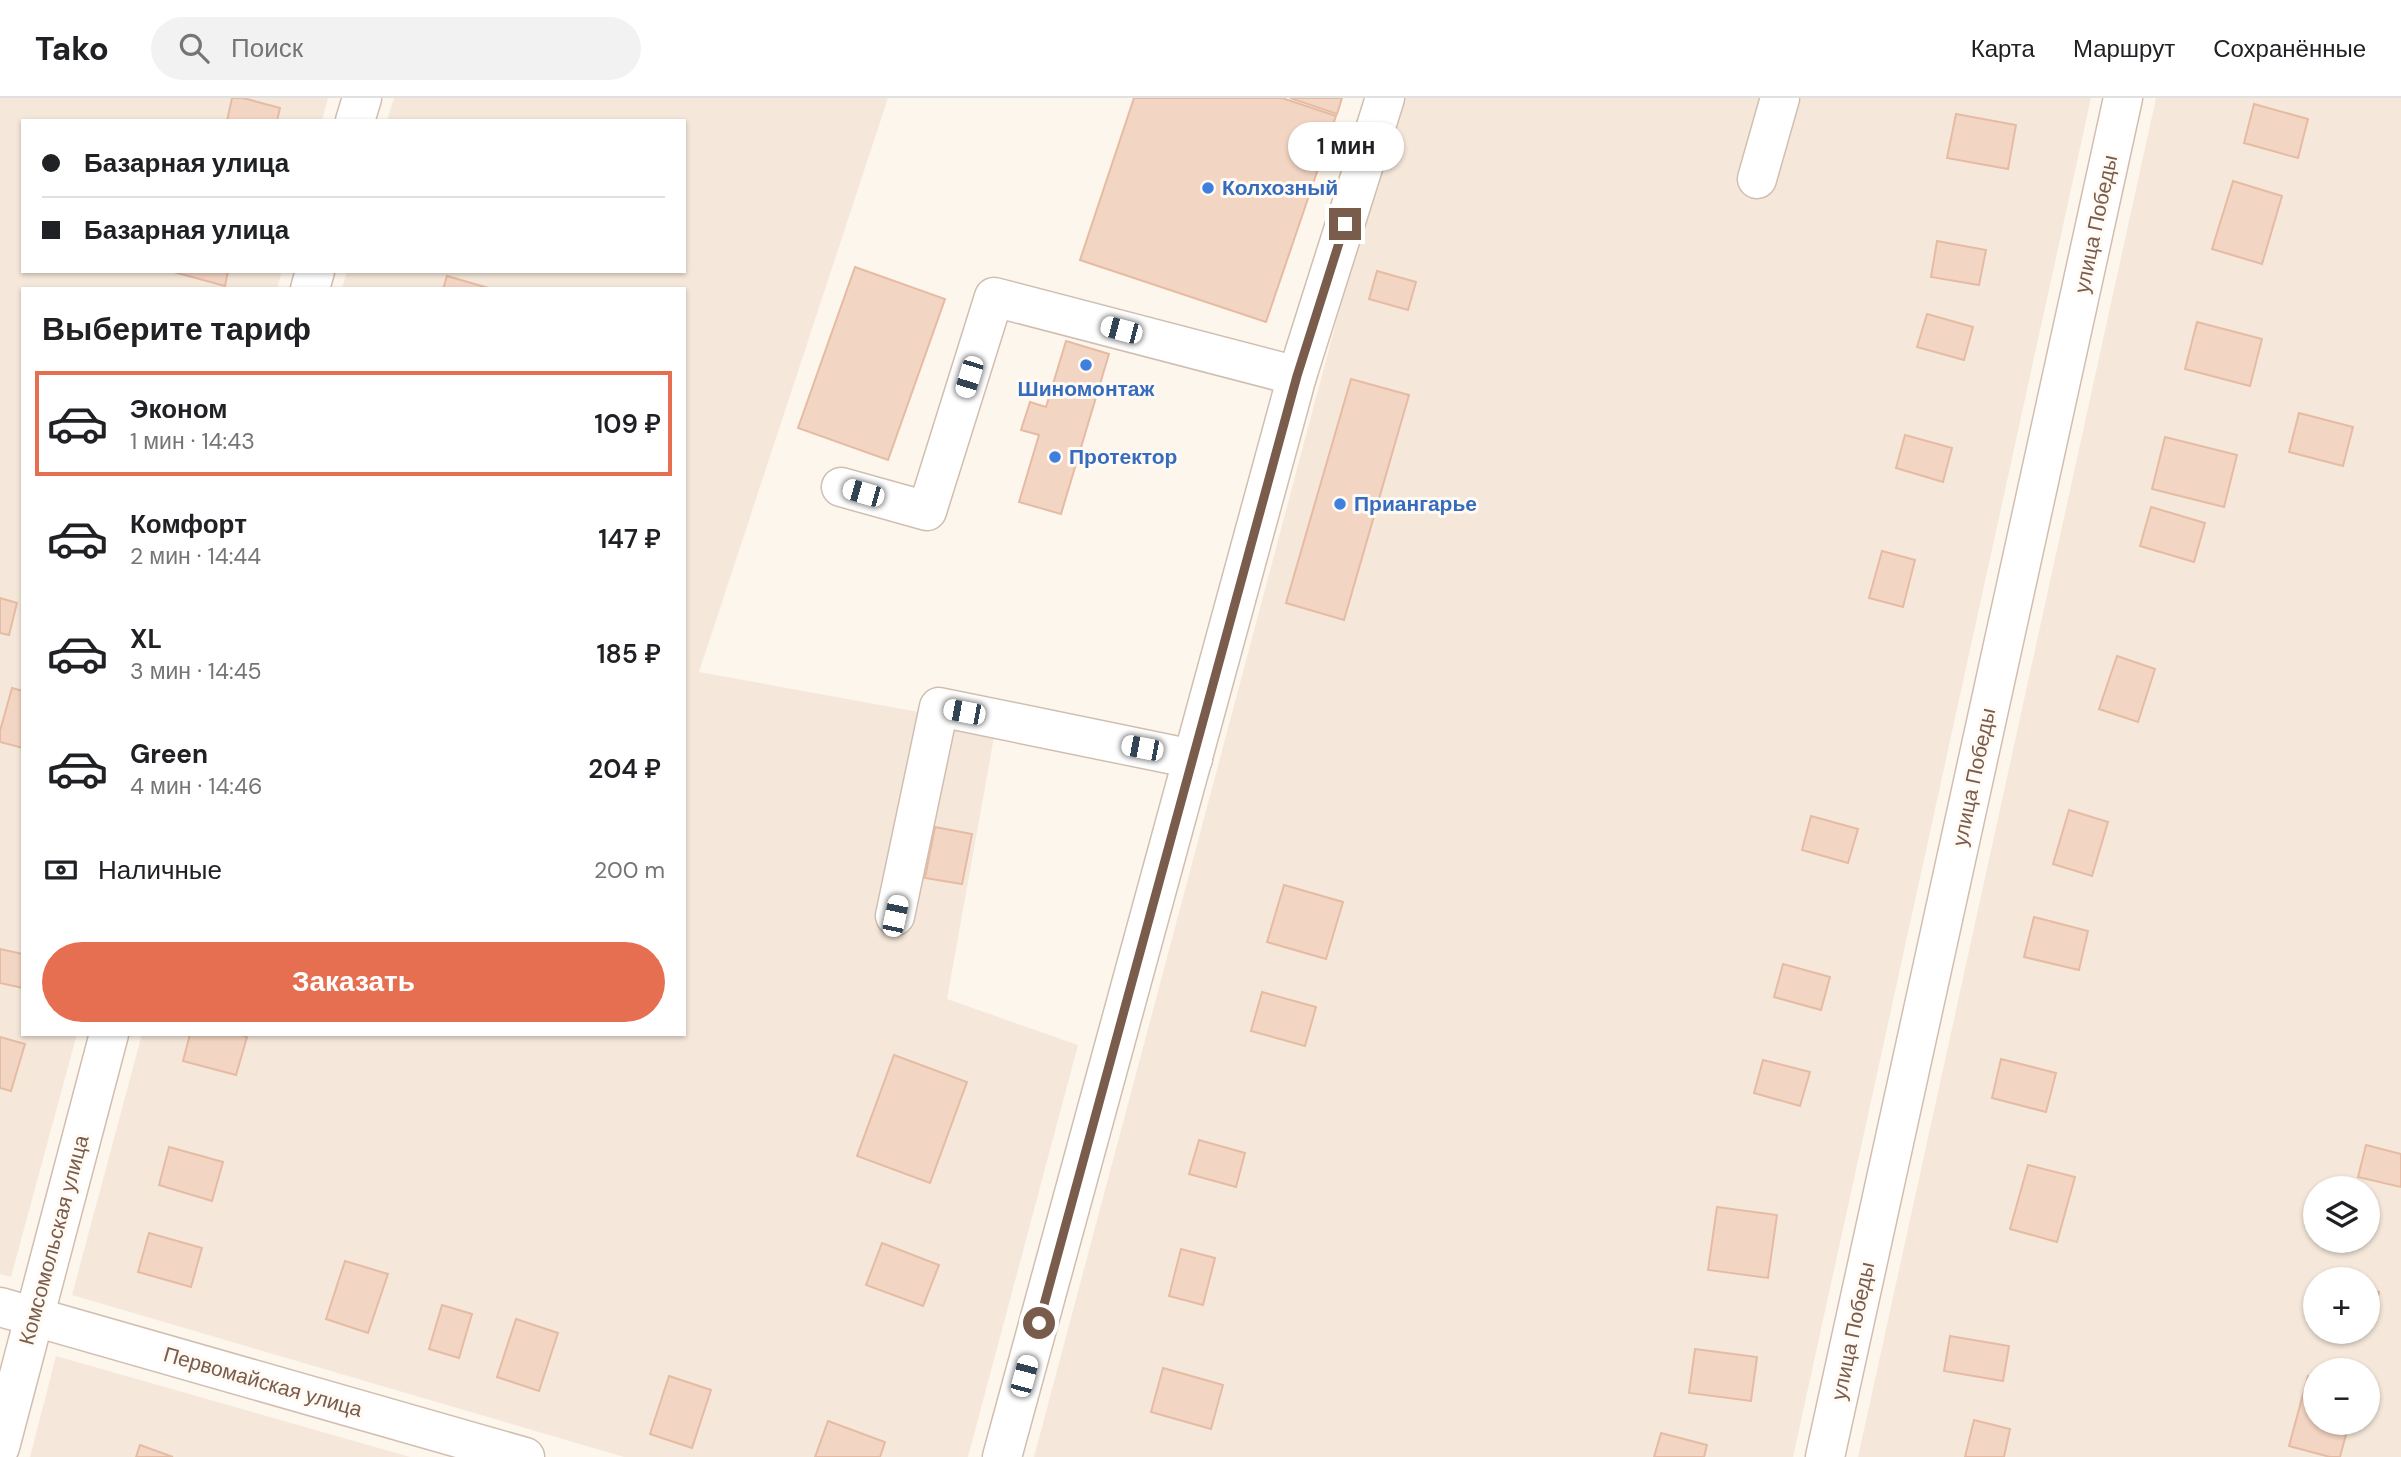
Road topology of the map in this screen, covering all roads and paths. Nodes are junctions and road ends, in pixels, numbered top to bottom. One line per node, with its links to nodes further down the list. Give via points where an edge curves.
1 (362, 98): 5 (street)
2 (1385, 98): 7 (street)
3 (1780, 98): 6 (street)
4 (2123, 98): 16 (street, улица Победы)
5 (356, 119)
6 (1757, 179)
7 (1297, 376): 8 (street, via 994,297 927,511); 9 (street)
8 (841, 487)
9 (1193, 759): 10 (street, via 939,707); 15 (street)
10 (895, 916)
11 (108, 1036): 12 (street, Комсомольская улица)
12 (16, 1312): 13 (street, Комсомольская улица); 14 (street, Первомайская улица)
13 (0, 1447)
14 (525, 1457)
15 (1002, 1457)
16 (1825, 1457)

